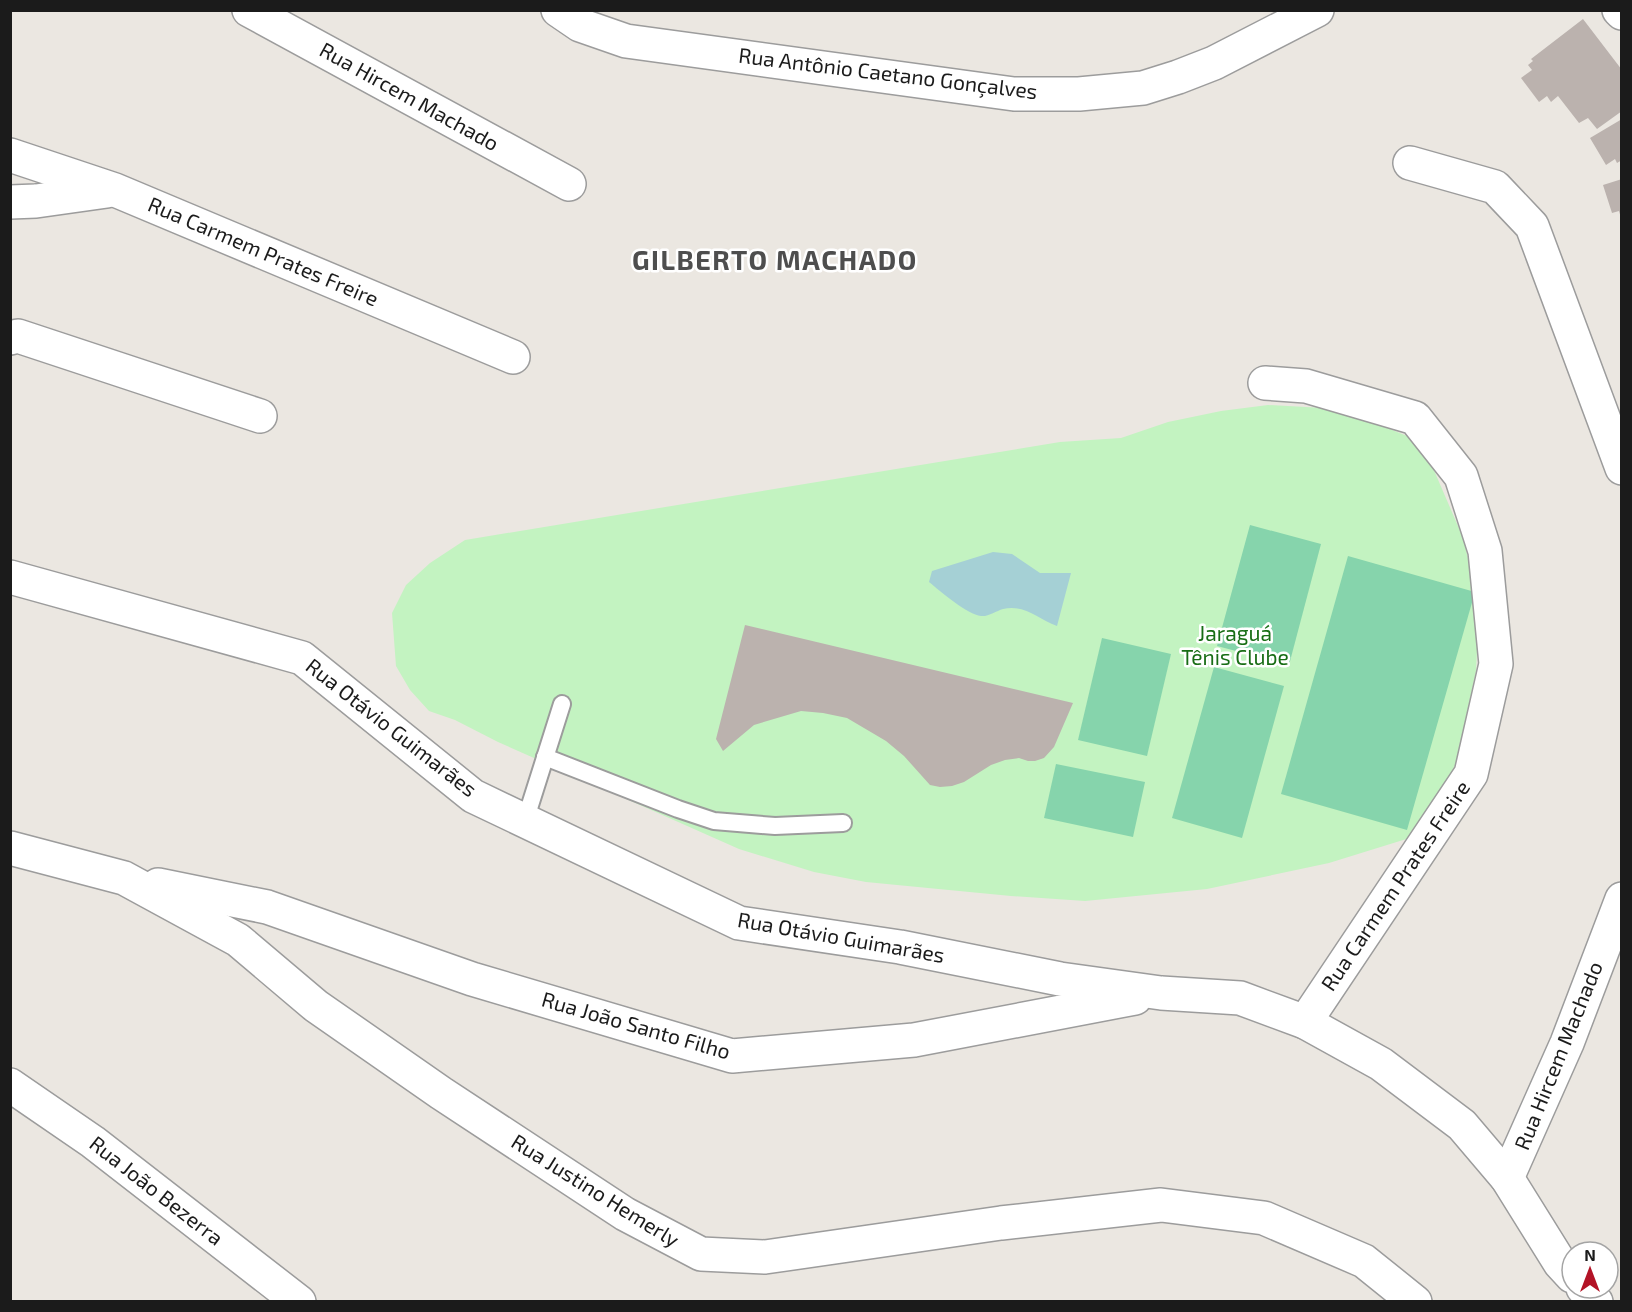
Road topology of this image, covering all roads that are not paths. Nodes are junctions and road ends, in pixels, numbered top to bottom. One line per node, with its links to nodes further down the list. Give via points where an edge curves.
1 (249, 10): 6 (street, Rua Hircem Machado)
2 (558, 10): 3 (street, Rua Antônio Caetano Gonçalves, via 580,24 626,41 1014,94 1143,88 1214,63)
3 (1317, 10)
4 (10, 155): 7 (street, Rua Carmem Prates Freire)
5 (1410, 163): 13 (street, via 1496,187 1532,226)
6 (569, 184)
7 (115, 190): 8 (street); 10 (street, Rua Carmem Prates Freire)
8 (10, 202)
9 (10, 338): 12 (street, via 18,336)
10 (513, 357)
11 (1265, 383): 23 (street, Rua Carmem Prates Freire, via 1306,386 1415,418 1461,476 1485,551 1496,664 1471,774)
12 (260, 416)
13 (1622, 468)
14 (10, 577): 17 (street, Rua Otávio Guimarães, via 302,658 473,796)
15 (562, 704): 16 (lane)
16 (545, 757): 17 (lane); 18 (lane, via 714,821 775,826)
17 (525, 821): 22 (street, Rua Otávio Guimarães, via 739,923)
18 (843, 823)
19 (10, 848): 20 (street, Rua Justino Hemerly)
20 (124, 878): 22 (street, Rua João Santo Filho, via 267,907 472,979 732,1056 914,1040); 28 (street, Rua Justino Hemerly, via 238,940 316,1006 441,1093 625,1214 701,1254 765,1257 1161,1204 1264,1218 1364,1261)
21 (1622, 899): 25 (street, Rua Hircem Machado, via 1567,1043)
22 (1161, 993): 23 (street, Rua Otávio Guimarães, via 1240,998)
23 (1305, 1022): 25 (street, Rua Otávio Guimarães, via 1381,1064 1462,1125)
24 (10, 1085): 27 (street, Rua João Bezerra, via 93,1142)
25 (1508, 1179): 26 (street, Rua Otávio Guimarães)
26 (1560, 1263)
27 (299, 1302)
28 (1414, 1302)

